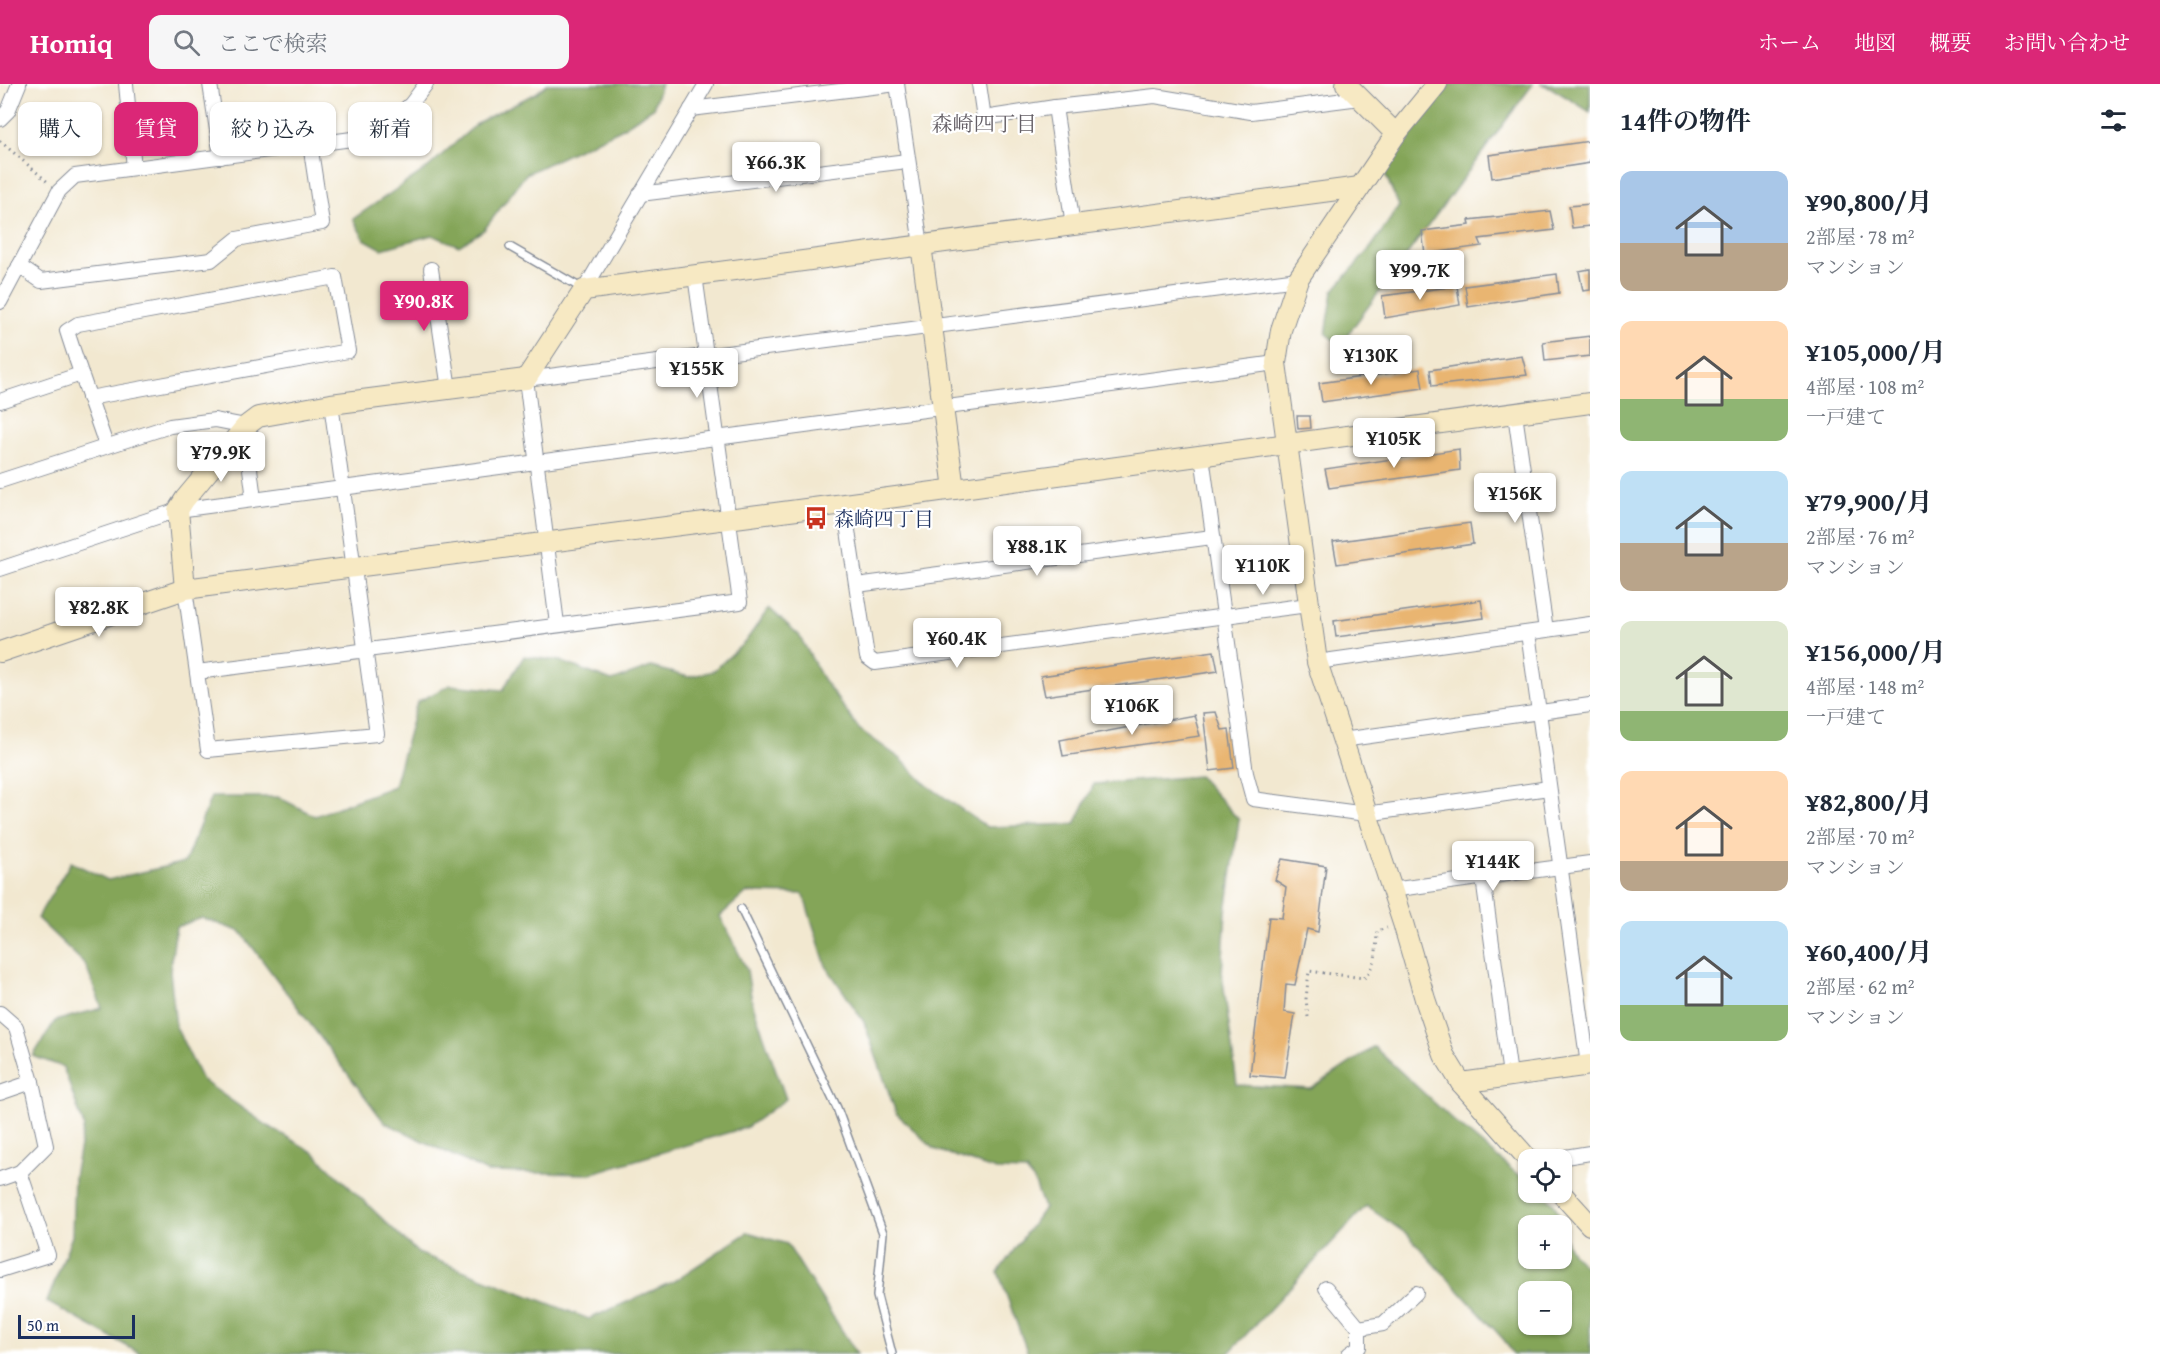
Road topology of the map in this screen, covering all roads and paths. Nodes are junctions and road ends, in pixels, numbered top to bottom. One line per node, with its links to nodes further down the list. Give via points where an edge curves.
1 (19, 84): 12 (street, via 8,111)
2 (126, 84): 20 (street)
3 (210, 84): 18 (street)
4 (426, 84): 15 (street, via 381,131)
5 (706, 84): 11 (street)
6 (897, 84): 11 (street); 19 (street)
7 (979, 84): 10 (street, via 984,118)
8 (1437, 84): 13 (street)
9 (1353, 91): 10 (street, via 1251,112 1155,96); 13 (street)
10 (1055, 107): 24 (street)
11 (691, 109): 23 (street)
12 (0, 119)
13 (1396, 134): 21 (street)
14 (0, 141): 22 (path)
15 (336, 141)
16 (227, 156): 18 (street)
17 (312, 156): 27 (street, via 322,223 237,239 211,260 41,281)
18 (220, 157): 20 (street)
19 (907, 161): 23 (street); 25 (street)
20 (134, 168): 22 (street, via 75,176)
21 (1360, 187): 24 (street); 30 (street)
22 (59, 191): 27 (street)
23 (640, 194): 31 (street)
24 (1073, 225): 25 (street)
25 (921, 245): 29 (street); 33 (street)
26 (510, 247): 31 (lane)
27 (20, 266): 32 (street)
28 (431, 269): 38 (street)
29 (695, 275): 31 (street); 34 (street)
30 (1298, 279): 33 (street); 35 (street, via 1281,330)
31 (584, 290): 37 (street)
32 (0, 302)
33 (932, 326): 34 (street); 43 (street)
34 (707, 356): 37 (street); 46 (street)
35 (1276, 363): 43 (street); 48 (street)
36 (81, 374): 39 (street); 39 (street, via 67,331 78,324 335,277 348,351); 40 (street)
37 (526, 379): 38 (street); 50 (street)
38 (449, 389): 42 (street)
39 (89, 398): 47 (street)
40 (0, 401)
41 (1590, 403): 44 (street)
42 (331, 404): 45 (street, via 258,417); 52 (street)
43 (943, 408): 46 (street); 53 (street)
44 (1515, 414): 48 (street); 68 (street)
45 (240, 431): 47 (street, via 215,420 170,426); 54 (street, via 247,447 253,490); 56 (street)
46 (718, 438): 50 (street); 57 (street)
47 (106, 445): 51 (street)
48 (1285, 445): 49 (street); 64 (street)
49 (1202, 456): 53 (street); 58 (street)
50 (537, 462): 52 (street); 59 (street)
51 (0, 481)
52 (343, 488): 54 (street); 60 (street)
53 (954, 489): 55 (street)
54 (249, 500): 56 (street)
55 (844, 504): 57 (street); 62 (street)
56 (178, 510): 61 (street); 63 (street)
57 (729, 518): 59 (street); 66 (street, via 740,602)
58 (1212, 537): 62 (street); 65 (street)
59 (547, 541): 60 (street); 66 (street)
60 (354, 567): 63 (street); 70 (street)
61 (0, 569)
62 (857, 585): 65 (street, via 867,657 875,663)
63 (185, 589): 71 (street); 73 (street)
64 (1308, 605): 65 (street); 72 (street)
65 (1223, 618): 78 (street, via 1253,799)
66 (558, 624): 70 (street)
67 (1590, 624): 68 (street)
68 (1546, 630): 69 (street)
69 (1528, 633): 72 (street); 75 (street)
70 (365, 649): 73 (street); 73 (street, via 377,734 208,750)
71 (0, 652)
72 (1317, 662): 76 (street)
73 (197, 672)
74 (1590, 705): 75 (street)
75 (1539, 712): 76 (street); 77 (street)
76 (1342, 740): 78 (street)
77 (1550, 788): 78 (street); 80 (street)
78 (1366, 814): 82 (street)
79 (1590, 863): 80 (street)
80 (1560, 867): 81 (street); 87 (street)
81 (1483, 878): 82 (street); 88 (street)
82 (1391, 890): 84 (street)
83 (741, 909): 103 (lane, via 837,1108 883,1233 877,1296)
84 (1403, 923): 86 (path, via 1377,931 1376,957 1371,972 1364,978 1309,971); 90 (street, via 1444,1055)
85 (0, 1013): 89 (street, via 16,1027)
86 (1308, 1017)
87 (1589, 1065): 88 (street)
88 (1510, 1076): 90 (street)
89 (32, 1082): 91 (street); 95 (street, via 46,1146)
90 (1461, 1083): 92 (street)
91 (0, 1093)
92 (1519, 1149)
93 (1590, 1153): 94 (street)
94 (1572, 1156)
95 (21, 1172): 96 (street); 99 (street, via 48,1255)
96 (0, 1179)
97 (1570, 1203): 98 (street)
98 (1590, 1225)
99 (0, 1270)
100 (1326, 1288): 102 (street)
101 (1416, 1293): 102 (street, via 1383,1324)
102 (1359, 1328): 104 (street, via 1359,1347)
103 (892, 1354)
104 (1349, 1354)

